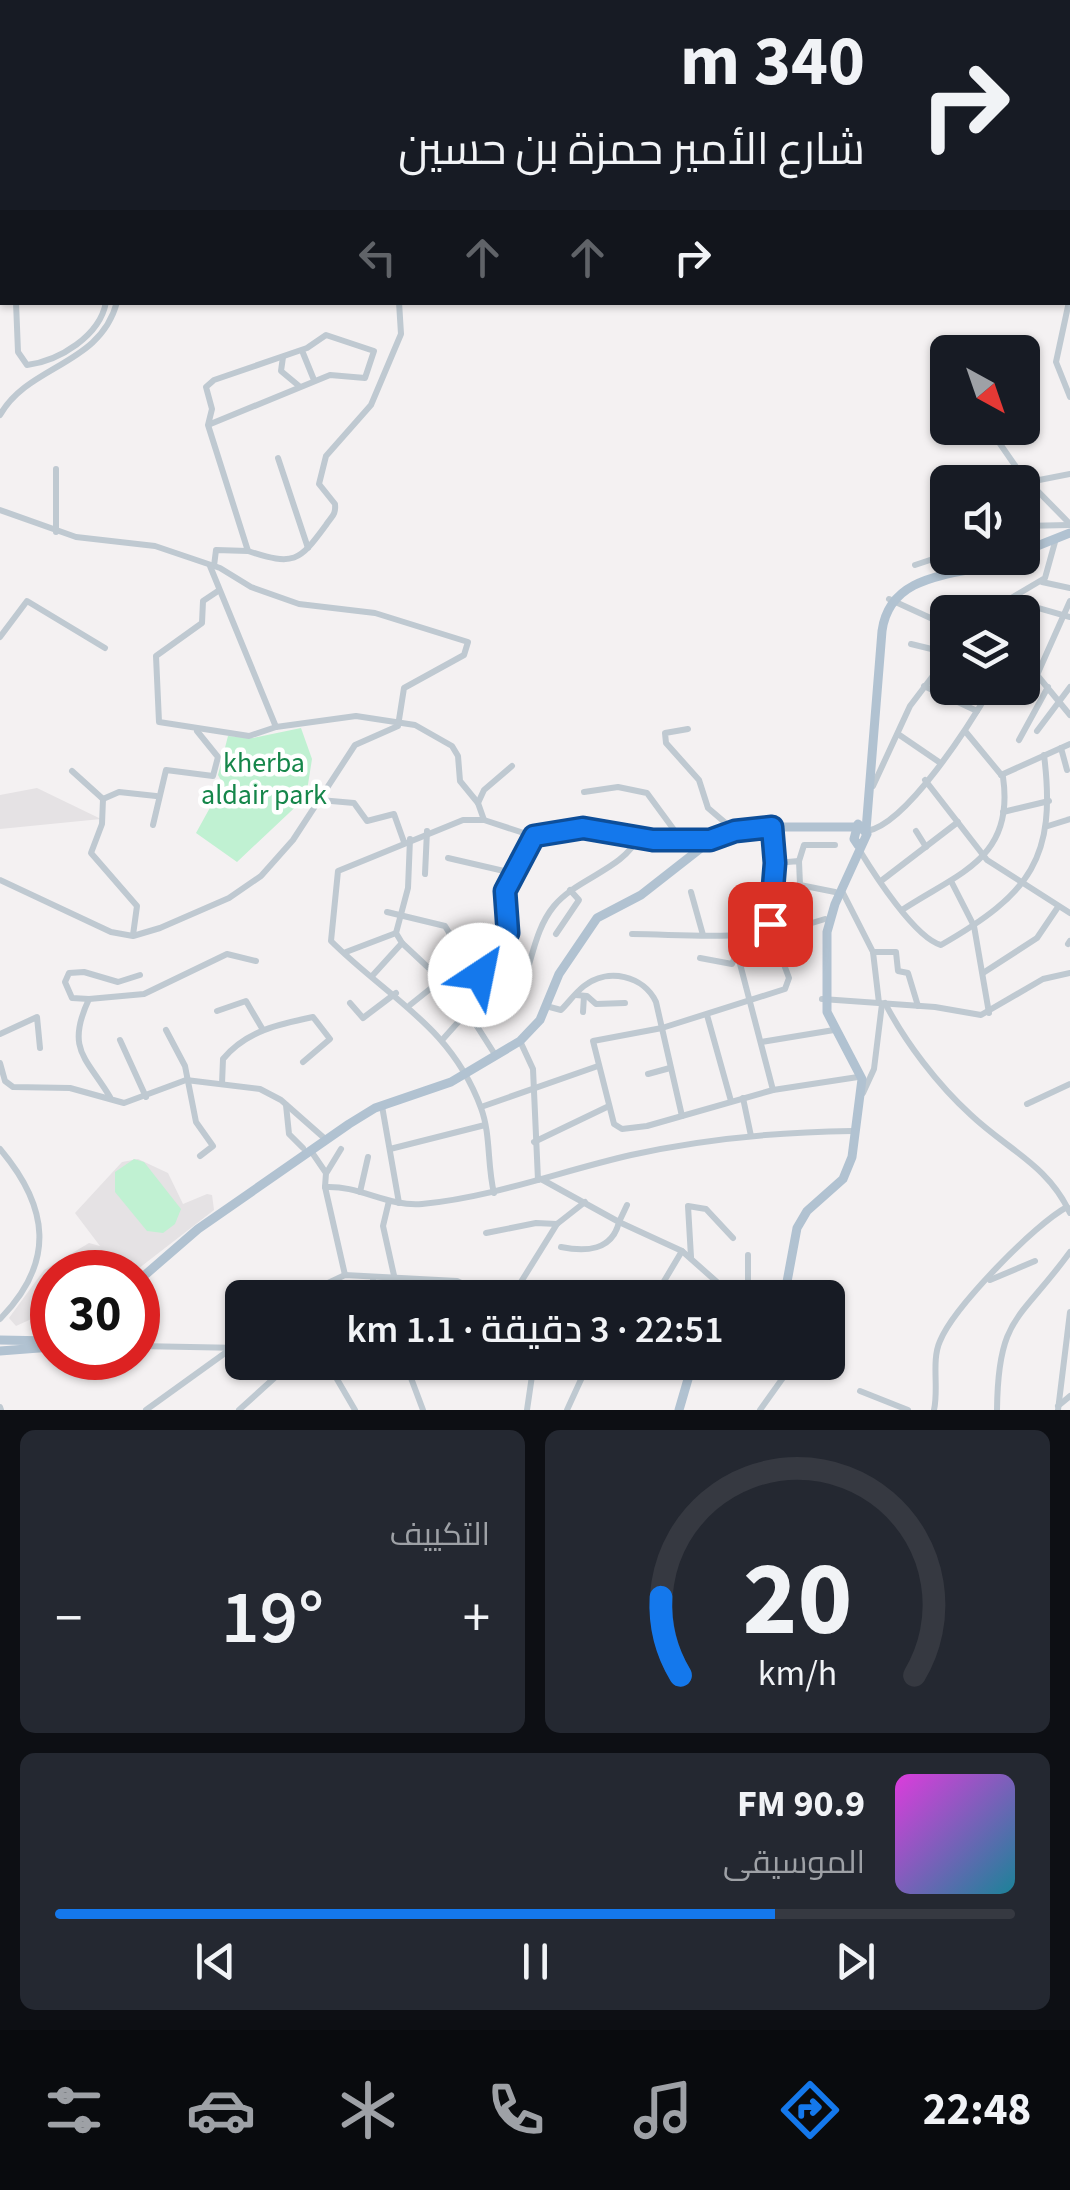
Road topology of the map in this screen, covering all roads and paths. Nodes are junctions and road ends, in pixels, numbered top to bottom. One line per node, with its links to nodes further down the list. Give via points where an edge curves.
1 (16, 305): 2 (street, via 18,352 27,366 88,336)
2 (101, 305)
3 (115, 305): 13 (street, via 88,350)
4 (399, 305): 29 (street, via 401,334 372,405 320,465 319,484 336,509)
5 (1068, 305): 10 (street, via 1056,362)
6 (303, 353): 9 (street)
7 (283, 356): 9 (street, via 327,335 370,348 364,378); 11 (street, via 282,371); 15 (street, via 207,384)
8 (1070, 373): 10 (street)
9 (314, 380): 11 (street)
10 (1063, 383): 12 (street)
11 (299, 386): 15 (street)
12 (1070, 397)
13 (4, 399): 14 (street)
14 (0, 414)
15 (208, 425): 30 (street)
16 (278, 458): 29 (street)
17 (56, 469): 24 (street)
18 (1070, 474): 19 (street)
19 (1040, 480)
20 (1040, 494): 22 (street)
21 (0, 510): 24 (street)
22 (1070, 524): 23 (street)
23 (1040, 525)
24 (56, 532): 33 (street, via 149,544)
25 (1070, 535): 26 (main road); 27 (main road)
26 (1055, 542): 28 (main road); 36 (street)
27 (1040, 547)
28 (1040, 548)
29 (308, 549): 30 (street, via 286,561)
30 (248, 551): 33 (street, via 216,550)
31 (930, 560): 32 (street)
32 (915, 565)
33 (212, 566): 38 (street); 59 (street, via 299,604 375,613 468,641 464,656 400,691)
34 (935, 575): 40 (main road)
35 (941, 575): 40 (main road)
36 (1041, 581): 37 (street); 39 (street)
37 (1070, 588)
38 (218, 591): 60 (street); 62 (street, via 203,601 203,622 156,656 160,722)
39 (1018, 595)
40 (896, 599): 44 (street); 71 (main road, via 882,630); 95 (main road, via 878,630 868,805)
41 (1070, 602): 43 (street)
42 (1040, 609): 43 (street)
43 (1066, 616): 49 (street)
44 (930, 617)
45 (0, 637): 47 (street, via 27,601)
46 (911, 644): 48 (street)
47 (105, 648)
48 (930, 649)
49 (1040, 669)
50 (930, 678): 52 (street)
51 (1040, 678): 53 (street)
52 (924, 686): 57 (street); 65 (street)
53 (1048, 687): 55 (street); 66 (street)
54 (1070, 687): 55 (street)
55 (1060, 702): 58 (street); 64 (street)
56 (980, 705): 57 (street)
57 (977, 710): 63 (street)
58 (1070, 716)
59 (399, 722): 60 (street, via 356,716); 80 (street, via 355,745); 82 (street, via 452,746 460,781)
60 (276, 727): 62 (street, via 249,736)
61 (688, 729): 91 (street, via 665,732 666,743 699,780 712,812)
62 (197, 730): 78 (street, via 218,758 213,776 169,768)
63 (965, 730): 70 (street); 75 (street)
64 (1037, 731)
65 (898, 734): 70 (street); 71 (street)
66 (1020, 740)
67 (1070, 744): 68 (street)
68 (1061, 748): 69 (street); 73 (street)
69 (1044, 755): 75 (street); 81 (street)
70 (940, 762): 76 (street)
71 (879, 764): 95 (main road)
72 (512, 766): 82 (street)
73 (1067, 770)
74 (72, 771): 79 (street)
75 (1002, 775): 83 (street)
76 (925, 780): 86 (street); 95 (street, via 888,824)
77 (584, 792): 96 (street, via 618,787 647,793)
78 (156, 796): 79 (street, via 118,792); 87 (street)
79 (103, 799): 127 (street, via 92,854 137,906)
80 (320, 800): 97 (street, via 354,803 367,821 396,815); 127 (street, via 278,858 246,887)
81 (1049, 801): 83 (street); 88 (street)
82 (478, 803): 84 (street)
83 (1003, 812): 101 (street, via 998,838)
84 (484, 820): 90 (street); 93 (street)
85 (1070, 820): 88 (street)
86 (958, 822): 100 (street); 101 (street)
87 (153, 825)
88 (1048, 826): 110 (street)
89 (772, 827): 91 (main road); 95 (main road, via 834,829); 104 (street)
90 (427, 831): 97 (street); 106 (street)
91 (735, 831): 98 (main road)
92 (916, 831): 100 (street)
93 (534, 836): 94 (street, via 583,828); 105 (street)
94 (638, 837): 96 (street); 111 (street, via 629,853)
95 (860, 837): 109 (street); 112 (main road)
96 (681, 838): 98 (street)
97 (407, 840): 118 (street); 130 (street, via 338,870 330,936)
98 (710, 840): 152 (main road, via 641,895 597,918 567,959)
99 (835, 845): 103 (street, via 804,845)
100 (926, 848): 109 (street)
101 (984, 857): 108 (street); 110 (street)
102 (448, 858): 105 (street)
103 (799, 861): 104 (street); 112 (street, via 800,885)
104 (775, 863): 126 (street)
105 (513, 873): 139 (street, via 504,894 508,933 477,980 458,988)
106 (425, 874)
107 (0, 880): 127 (street, via 100,928)
108 (951, 880): 115 (street); 120 (street)
109 (881, 881): 115 (street)
110 (1022, 883): 114 (street); 120 (street)
111 (570, 890): 123 (street, via 578,900); 158 (street, via 544,922 514,1002 490,1018)
112 (838, 891): 119 (main road); 132 (street); 144 (main road)
113 (691, 892): 125 (street)
114 (1058, 908): 117 (street); 136 (street, via 1038,938)
115 (902, 910): 120 (street, via 938,945)
116 (387, 912): 118 (street)
117 (1070, 912)
118 (403, 917): 121 (street, via 445,926 453,939); 122 (street)
119 (826, 919): 126 (street); 144 (main road)
120 (974, 926): 136 (street)
121 (487, 932)
122 (396, 933): 129 (street); 130 (street)
123 (556, 934)
124 (632, 934): 125 (street)
125 (702, 935): 128 (street)
126 (772, 935): 128 (street); 146 (street, via 788,986)
127 (133, 936)
128 (739, 938): 131 (street)
129 (402, 943): 138 (street); 139 (street)
130 (345, 952): 138 (street)
131 (738, 952): 133 (street, via 732,964); 146 (street)
132 (873, 952): 148 (street); 151 (street, via 896,952 898,972 908,973)
133 (700, 958)
134 (256, 960): 143 (street, via 227,954 144,994)
135 (1070, 973): 155 (street, via 1043,979)
136 (982, 974): 155 (street)
137 (140, 975): 143 (street, via 116,982 69,973 65,982 72,998)
138 (373, 975): 140 (street)
139 (440, 981): 150 (street)
140 (396, 993): 147 (street, via 364,1018); 150 (street)
141 (574, 995): 142 (street); 152 (street, via 560,1010); 159 (street, via 598,978 636,981 656,1000)
142 (584, 996): 145 (street, via 596,1004); 154 (street)
143 (90, 999): 185 (street, via 82,1014 80,1052)
144 (823, 999): 148 (street); 162 (main road)
145 (625, 1002)
146 (750, 1002): 156 (street); 167 (street)
147 (350, 1003)
148 (882, 1003): 149 (street); 157 (street); 178 (street)
149 (895, 1004): 151 (street); 157 (street)
150 (410, 1005): 164 (street)
151 (918, 1006): 155 (street, via 967,1016)
152 (545, 1007): 166 (main road); 169 (main road, via 526,1032)
153 (218, 1011): 161 (street, via 246,1001)
154 (583, 1012)
155 (989, 1013)
156 (706, 1015): 159 (street); 187 (street)
157 (896, 1017): 214 (street, via 954,1098 1046,1173)
158 (473, 1020): 164 (street, via 456,1022); 169 (street)
159 (662, 1028): 173 (street, via 596,1038); 175 (street)
160 (166, 1030): 179 (street)
161 (263, 1030): 170 (street, via 314,1017 330,1039); 180 (street, via 223,1059)
162 (832, 1030): 167 (street); 178 (main road)
163 (0, 1034): 168 (street, via 37,1017)
164 (443, 1039): 176 (street)
165 (120, 1040): 184 (street)
166 (520, 1041): 176 (main road); 182 (street, via 532,1062)
167 (761, 1042): 174 (street)
168 (40, 1048)
169 (494, 1053): 176 (main road)
170 (303, 1062)
171 (0, 1064): 185 (street, via 13,1088 64,1087)
172 (781, 1065): 174 (street)
173 (598, 1066): 182 (street); 191 (street)
174 (768, 1067): 183 (street)
175 (670, 1068): 177 (street); 193 (street)
176 (463, 1074): 190 (main road); 192 (street); 197 (main road, via 372,1106)
177 (648, 1074)
178 (863, 1078): 183 (street); 195 (main road); 236 (main road, via 849,1167 800,1221)
179 (188, 1080): 180 (street); 184 (street); 203 (street, via 196,1122 213,1146)
180 (222, 1084): 188 (street, via 260,1089)
181 (1070, 1084): 189 (street)
182 (532, 1090): 192 (street); 198 (street)
183 (773, 1090): 186 (street)
184 (146, 1097): 185 (street, via 125,1103)
185 (110, 1098)
186 (743, 1098): 187 (street); 196 (street)
187 (732, 1101): 193 (street)
188 (286, 1104): 197 (street); 200 (street, via 289,1134)
189 (1026, 1104)
190 (382, 1106): 200 (main road); 202 (street)
191 (609, 1106): 193 (street, via 622,1129); 198 (street)
192 (481, 1107): 194 (street)
193 (682, 1116)
194 (485, 1125): 202 (street); 209 (street)
195 (852, 1131): 196 (street); 235 (main road, via 840,1176 795,1222)
196 (751, 1136): 206 (street, via 632,1155)
197 (323, 1137): 223 (main road)
198 (534, 1142): 206 (street)
199 (0, 1149): 239 (street, via 29,1187 40,1230 34,1268)
200 (307, 1149): 205 (street); 225 (main road)
201 (340, 1149): 205 (street)
202 (390, 1149): 212 (street)
203 (200, 1156)
204 (368, 1157): 208 (street)
205 (326, 1174): 207 (street)
206 (540, 1180): 209 (street); 211 (street)
207 (325, 1187): 208 (street); 227 (street)
208 (360, 1192): 210 (street)
209 (494, 1193): 212 (street)
210 (389, 1202): 212 (street); 230 (street, via 383,1226)
211 (585, 1202): 215 (street); 216 (street)
212 (399, 1203)
213 (627, 1205): 215 (street)
214 (1068, 1210): 237 (street, via 1045,1220)
215 (619, 1222): 219 (street, via 600,1247); 220 (street)
216 (557, 1224): 217 (street); 231 (street)
217 (486, 1233)
218 (733, 1238): 224 (street, via 706,1209 688,1206)
219 (561, 1247)
220 (682, 1252): 224 (street); 232 (street)
221 (1070, 1252): 265 (street, via 1011,1324 1000,1356)
222 (748, 1256): 234 (street)
223 (160, 1258)
224 (692, 1258): 233 (street)
225 (160, 1260)
226 (1034, 1260): 237 (street)
227 (345, 1275): 228 (street); 229 (street)
228 (372, 1278): 230 (street)
229 (334, 1280)
230 (394, 1280)
231 (522, 1280)
232 (665, 1280)
233 (716, 1280)
234 (748, 1280)
235 (785, 1280)
236 (786, 1280)
237 (989, 1281): 264 (street, via 938,1344)
238 (1070, 1312): 254 (street)
239 (2, 1316)
240 (30, 1344): 241 (main road)
241 (0, 1345)
242 (160, 1346): 243 (street)
243 (225, 1348)
244 (225, 1353): 255 (street)
245 (272, 1380): 256 (street)
246 (337, 1380): 257 (street)
247 (412, 1380): 258 (street)
248 (532, 1380): 259 (street)
249 (581, 1380): 260 (street)
250 (686, 1380): 261 (main road)
251 (786, 1380): 262 (street)
252 (860, 1391): 263 (street)
253 (1070, 1396): 254 (street)
254 (1058, 1408)
255 (146, 1410)
256 (239, 1410)
257 (356, 1410)
258 (423, 1410)
259 (528, 1410)
260 (567, 1410)
261 (680, 1410)
262 (763, 1410)
263 (908, 1410)
264 (934, 1410)
265 (997, 1410)

